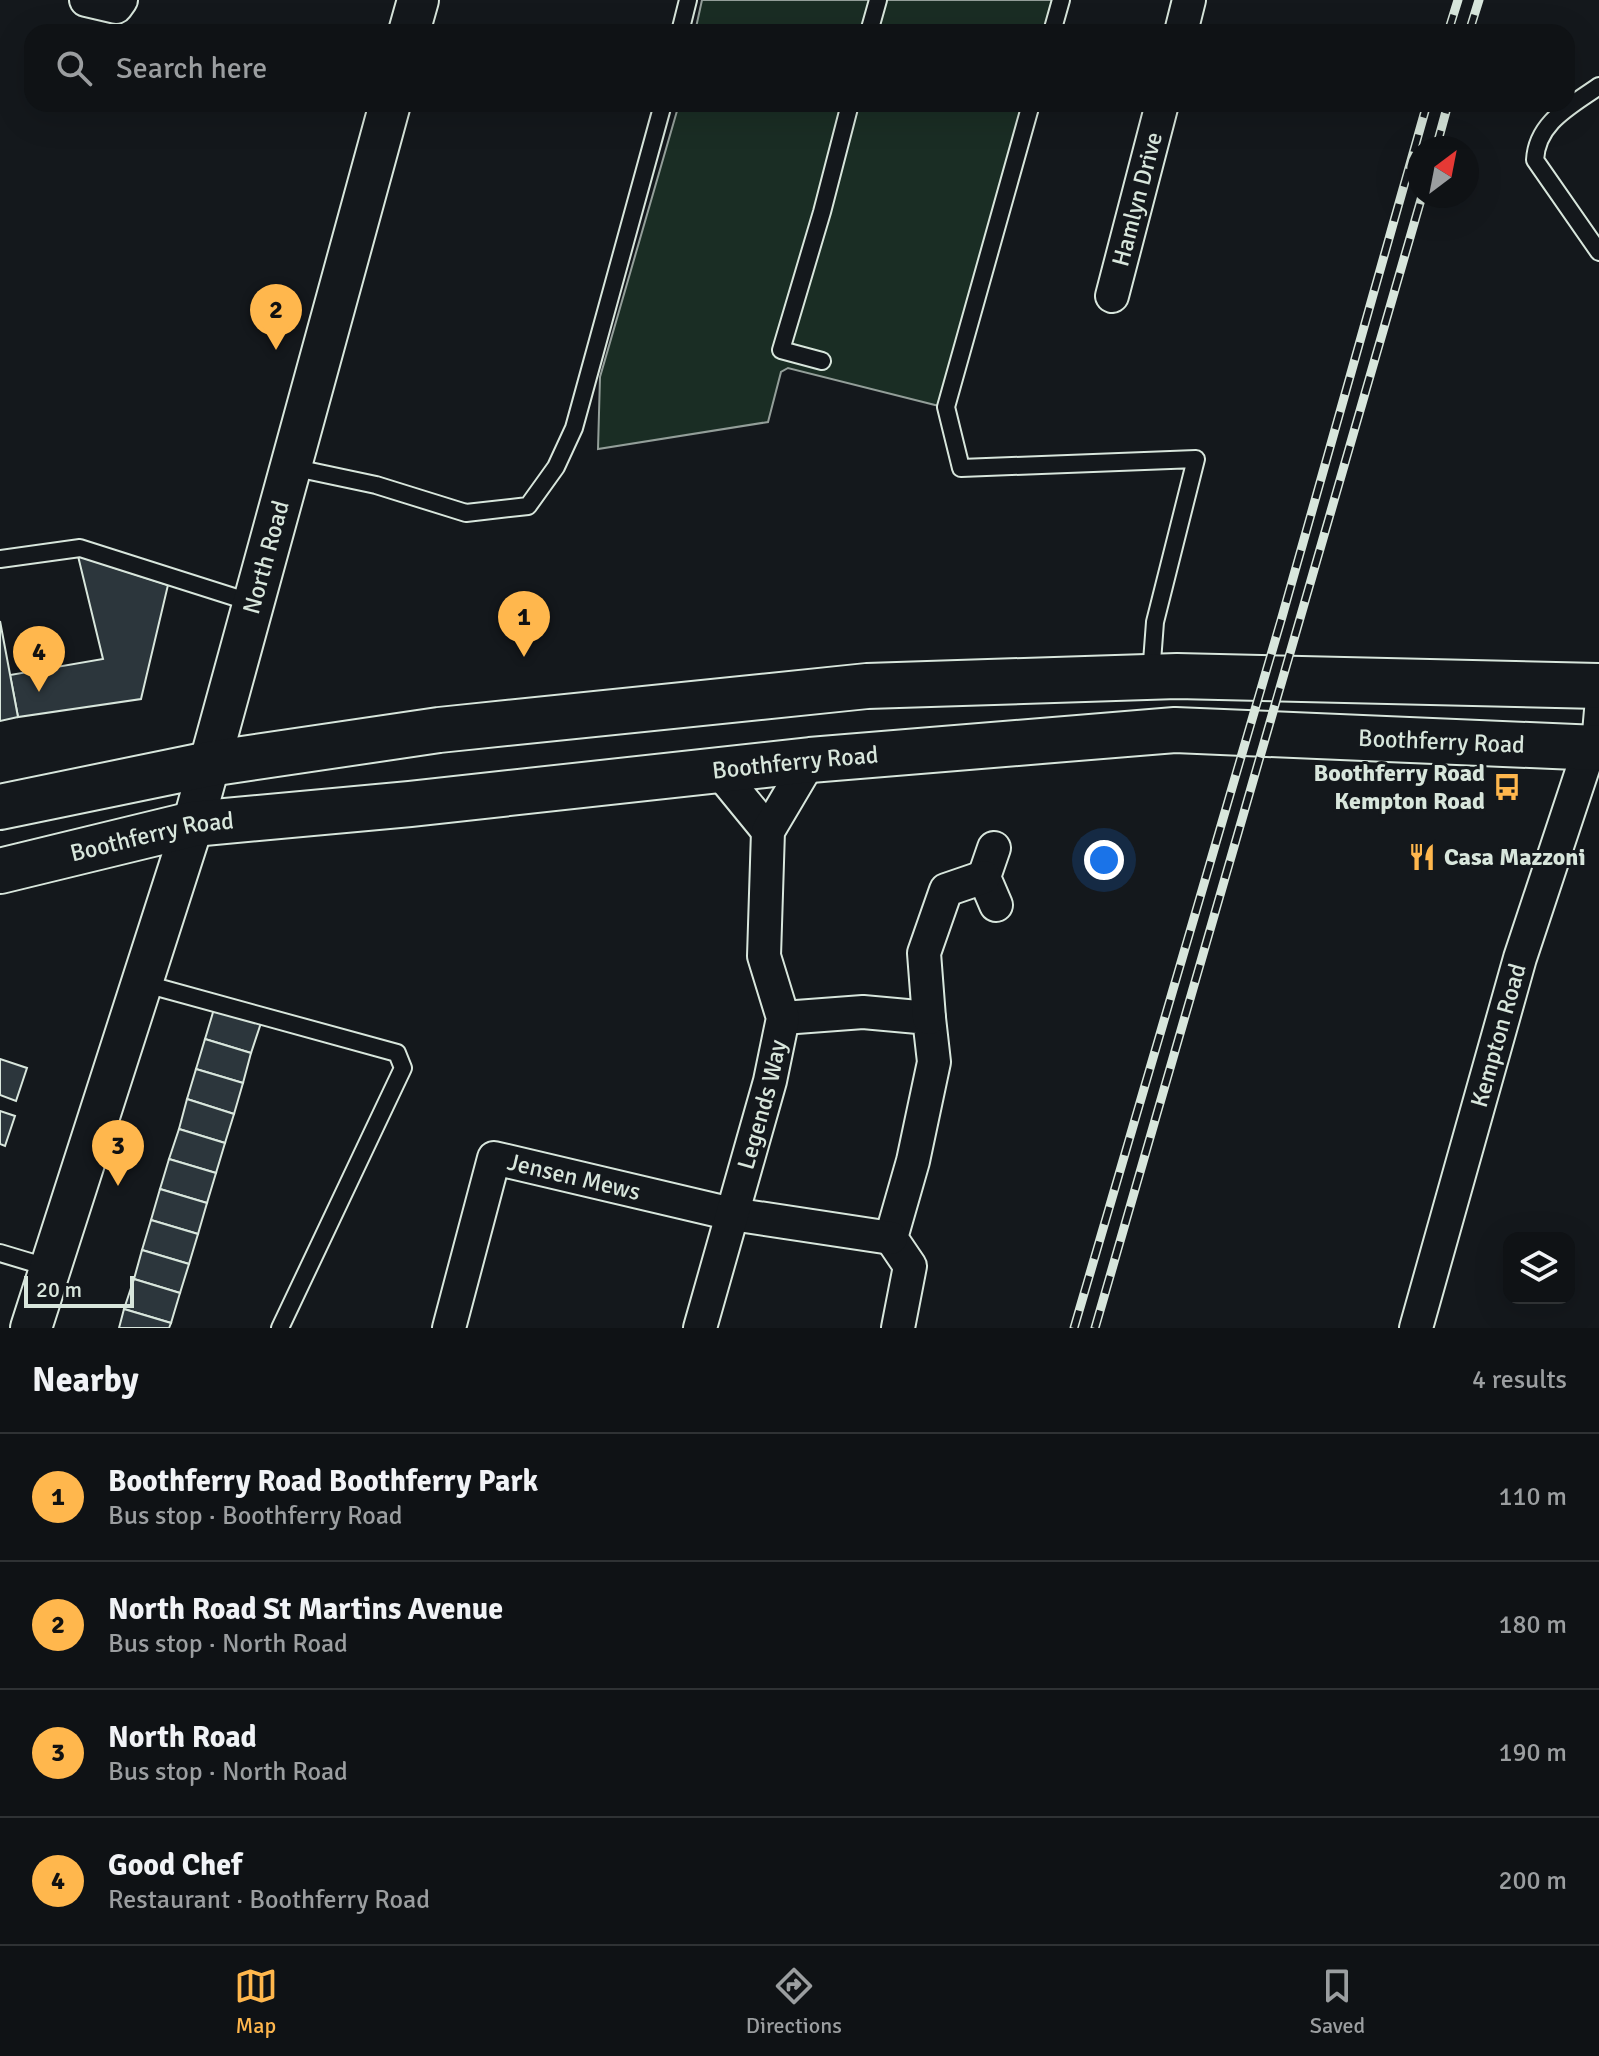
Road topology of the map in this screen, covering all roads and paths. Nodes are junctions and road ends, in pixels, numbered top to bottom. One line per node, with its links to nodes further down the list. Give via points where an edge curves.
1 (86, 0): 2 (street, via 116,7)
2 (121, 0)
3 (418, 0): 8 (street)
4 (688, 0): 9 (lane)
5 (878, 0): 10 (lane)
6 (1061, 0): 11 (lane)
7 (1189, 0): 12 (street)
8 (411, 24)
9 (682, 24)
10 (871, 24)
11 (1054, 24)
12 (1183, 24)
13 (1599, 86): 14 (lane)
14 (1575, 103)
15 (388, 112): 24 (street, North Road)
16 (661, 112): 24 (lane, via 574,428 556,467 528,506 466,513 376,485)
17 (848, 112): 23 (lane, via 781,350)
18 (1029, 112): 27 (lane, via 946,407 961,468 1196,459 1155,622)
19 (1160, 112): 22 (street, Hamlyn Drive)
20 (1563, 112): 21 (lane, via 1536,144 1535,160)
21 (1599, 252)
22 (1112, 296)
23 (822, 361)
24 (290, 467): 26 (street, North Road)
25 (4, 556): 26 (lane, via 80,548)
26 (253, 603): 31 (street, North Road)
27 (1150, 677): 28 (main road); 31 (main road, via 867,686 439,730)
28 (1597, 686): 29 (lane)
29 (1594, 747): 30 (main road, Boothferry Road, via 1175,730); 50 (street, Kempton Road, via 1520,958)
30 (810, 760): 32 (main road, Boothferry Road); 35 (street, Legends Way)
31 (209, 764): 33 (main road); 34 (street, North Road)
32 (719, 771): 34 (main road, Boothferry Road); 35 (street)
33 (0, 807)
34 (193, 824): 36 (main road, Boothferry Road); 38 (street, North Road)
35 (768, 831): 39 (street, Legends Way, via 764,956)
36 (0, 871)
37 (991, 877): 40 (street, via 946,890 924,953)
38 (142, 983): 44 (street, North Road); 46 (lane, via 397,1053 403,1068)
39 (783, 1018): 40 (street, via 863,1012); 41 (street, Legends Way)
40 (929, 1018): 42 (street, via 934,1062)
41 (732, 1214): 42 (street); 47 (street, Jensen Mews, via 494,1158); 48 (street, Legends Way)
42 (891, 1238): 49 (street, via 910,1266)
43 (0, 1253): 44 (lane)
44 (50, 1268): 45 (street, North Road)
45 (31, 1328)
46 (280, 1328)
47 (449, 1328)
48 (700, 1328)
49 (898, 1328)
50 (1416, 1328)

